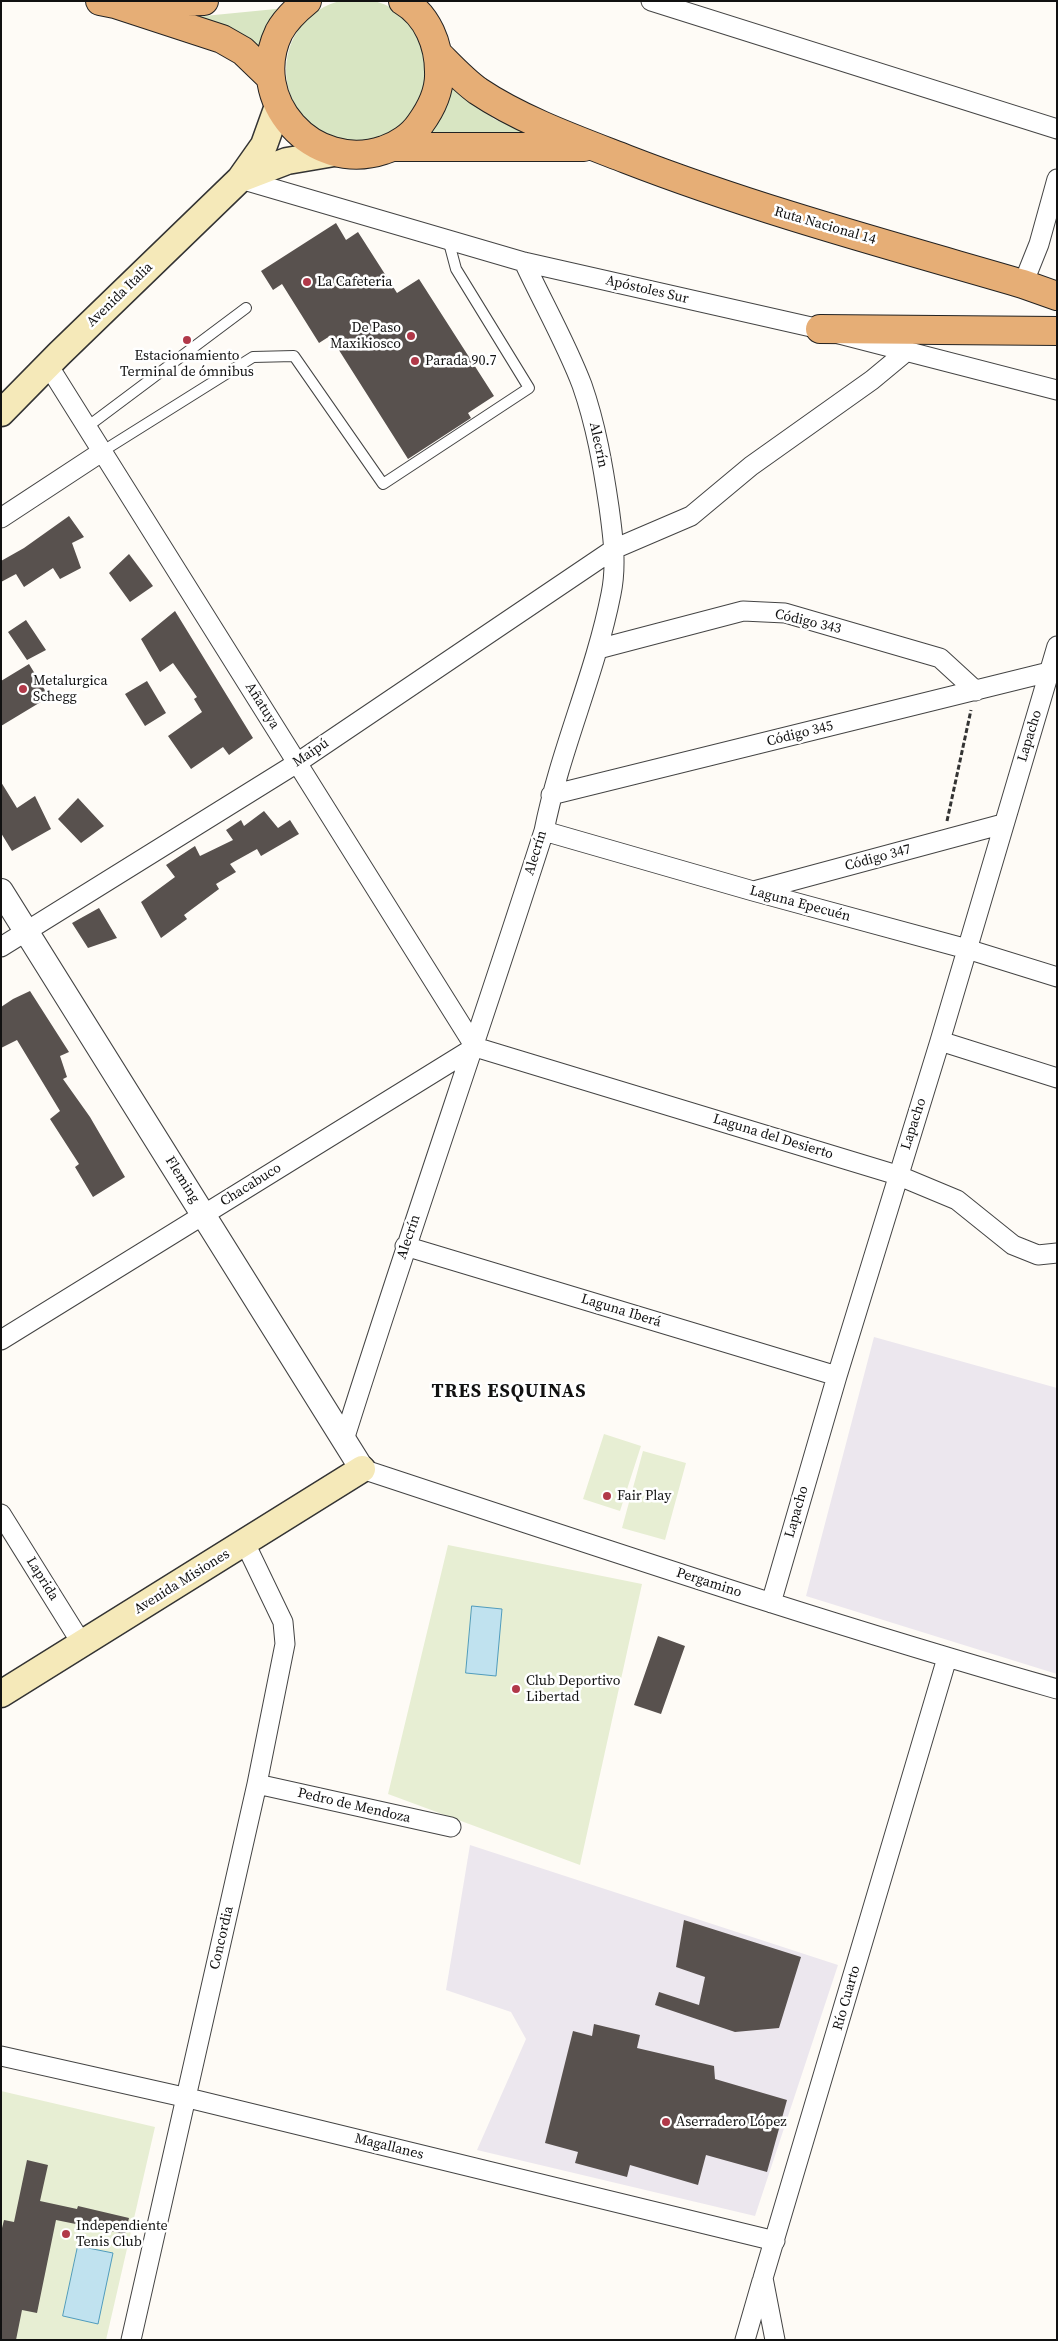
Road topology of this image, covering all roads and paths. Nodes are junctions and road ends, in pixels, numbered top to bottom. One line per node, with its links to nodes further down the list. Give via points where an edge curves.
1 (204, 1): 5 (highway)
2 (307, 1): 8 (highway, Ruta Nacional 14, via 292,13 279,32 272,54)
3 (403, 1): 6 (highway, Ruta Nacional 14)
4 (651, 1): 10 (street)
5 (108, 2): 8 (highway, via 222,39 242,51)
6 (425, 10): 7 (highway, Ruta Nacional 14)
7 (439, 55): 11 (highway, Ruta Nacional 14, via 440,83 431,109 415,131); 12 (highway, Ruta Nacional 14, via 477,90 509,110)
8 (270, 77): 9 (highway, Ruta Nacional 14)
9 (278, 106): 13 (highway, Ruta Nacional 14, via 292,126 311,143); 14 (main road, Avenida Italia, via 264,145)
10 (1057, 129)
11 (392, 147): 12 (highway, Ruta Nacional 14); 13 (highway, Ruta Nacional 14, via 373,154)
12 (595, 147): 20 (highway, Ruta Nacional 14, via 776,212)
13 (334, 153): 14 (main road, Avenida Italia, via 287,161)
14 (240, 179): 17 (street, Apóstoles Sur); 26 (main road, Avenida Italia)
15 (1057, 179): 18 (street)
16 (1057, 224): 18 (street)
17 (448, 238): 19 (street, Apóstoles Sur); 30 (lane, via 456,269 529,388 383,484 294,356 253,357)
18 (1039, 244): 20 (street)
19 (524, 262): 23 (street, Apóstoles Sur); 32 (street, Alecrín, via 582,385 602,464)
20 (1023, 284): 21 (highway, Ruta Nacional 14)
21 (1057, 296)
22 (246, 308): 29 (lane)
23 (820, 329): 24 (highway); 25 (street, Apóstoles Sur)
24 (1057, 331)
25 (907, 351): 27 (street, Apóstoles Sur); 32 (street, Maipú, via 872,380 751,466 691,516)
26 (48, 365): 28 (main road, Avenida Italia); 29 (street, Añatuya)
27 (1057, 390)
28 (1, 414)
29 (87, 427): 30 (street, Añatuya)
30 (103, 451): 31 (street); 37 (street, Añatuya)
31 (1, 518)
32 (614, 549): 34 (street, Alecrín, via 612,592); 37 (street, Maipú)
33 (1057, 646): 35 (street, Lapacho)
34 (598, 649): 36 (street, Código 343, via 743,611 785,614 940,658); 38 (street, Alecrín)
35 (1049, 672): 36 (street, Código 345); 39 (street, Lapacho)
36 (976, 691): 38 (street, Código 345); 41 (path)
37 (297, 763): 44 (street, Maipú); 49 (street, Añatuya)
38 (551, 795): 40 (street, Alecrín)
39 (1003, 824): 41 (street, Código 347); 46 (street, Lapacho)
40 (544, 831): 43 (street, Laguna Epecuén); 49 (street, Alecrín)
41 (943, 841): 43 (street, Código 347)
42 (1, 891): 44 (street, Fleming)
43 (753, 891): 46 (street, Laguna Epecuén)
44 (26, 931): 45 (street, Maipú); 52 (street, Fleming)
45 (1, 947)
46 (967, 949): 47 (street, Laguna Epecuén); 48 (street, Lapacho)
47 (1057, 977)
48 (940, 1041): 50 (street); 51 (street, Lapacho)
49 (475, 1047): 51 (street, Laguna del Desierto); 52 (street, Chacabuco); 53 (street, Alecrín)
50 (1057, 1078)
51 (897, 1175): 54 (street, Laguna del Desierto, via 957,1200 1013,1245 1038,1255); 56 (street, Lapacho)
52 (203, 1215): 55 (street, Chacabuco); 57 (street, Fleming)
53 (405, 1246): 56 (street, Laguna Iberá); 57 (street, Alecrín)
54 (1057, 1253)
55 (1, 1340)
56 (837, 1376): 61 (street, Lapacho)
57 (344, 1440): 58 (street, Fleming)
58 (362, 1469): 60 (main road, Avenida Misiones); 61 (street, Pergamino)
59 (1, 1514): 62 (street, Laprida)
60 (245, 1543): 62 (main road, Avenida Misiones); 66 (street, Concordia, via 283,1622 285,1644)
61 (771, 1603): 63 (street, Pergamino)
62 (82, 1644): 65 (main road, Avenida Misiones)
63 (947, 1658): 64 (street, Pergamino); 70 (street, Río Cuarto)
64 (1057, 1690)
65 (1, 1694)
66 (257, 1784): 67 (street, Pedro de Mendoza); 69 (street, Concordia)
67 (451, 1828)
68 (1, 2056): 69 (street, Magallanes)
69 (186, 2098): 70 (street, Magallanes); 72 (street, Concordia)
70 (775, 2241): 71 (street, Río Cuarto)
71 (763, 2278): 73 (street); 74 (street, Río Cuarto)
72 (131, 2340)
73 (744, 2340)
74 (775, 2340)

